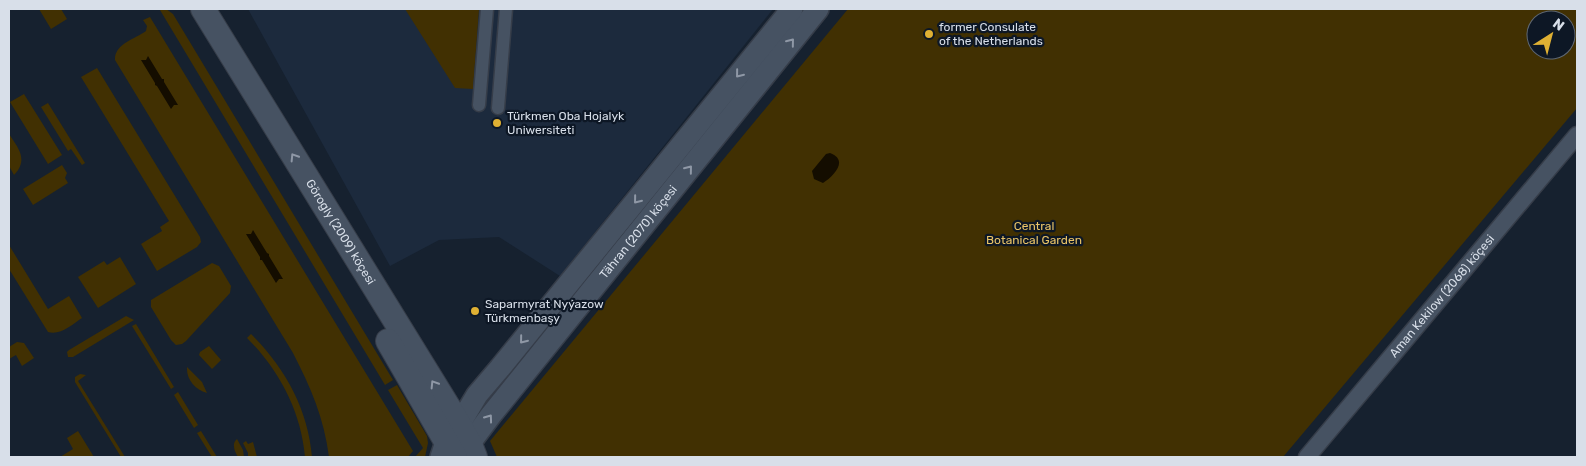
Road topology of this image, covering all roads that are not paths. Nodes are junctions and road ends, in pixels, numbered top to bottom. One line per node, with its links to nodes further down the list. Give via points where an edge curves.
1 (185, 9): 10 (main road, Görogly (2009) köçesi, via 402,365)
2 (203, 9): 10 (main road, Görogly (2009) köçesi, one-way to 2)
3 (487, 9): 7 (street)
4 (506, 9): 8 (street)
5 (792, 9): 10 (street, Tähran (2070) köçesi, one-way to 10, via 486,382 477,395)
6 (818, 9): 10 (street, Tähran (2070) köçesi, one-way to 6, via 491,415)
7 (479, 106)
8 (498, 108)
9 (1577, 135): 11 (street, Aman Kekilow (2068) köçesi)
10 (458, 449)
11 (1307, 457)

